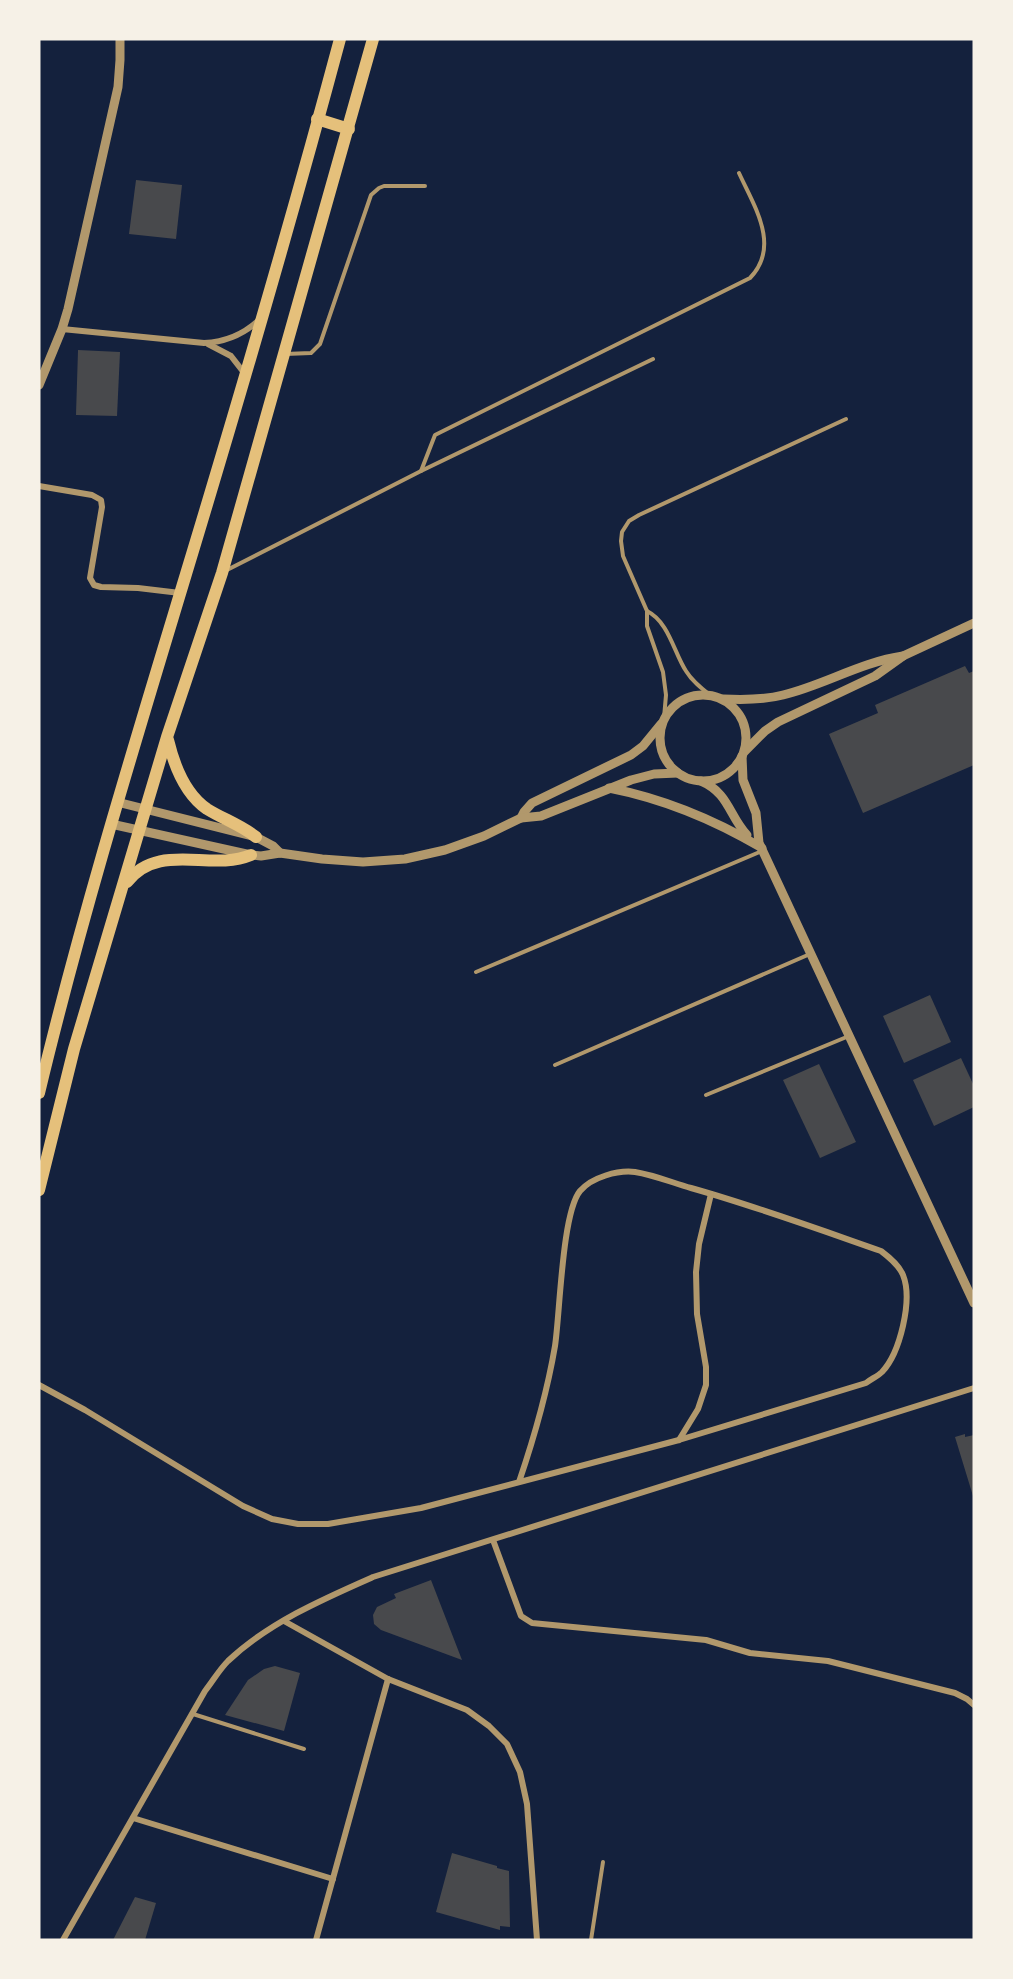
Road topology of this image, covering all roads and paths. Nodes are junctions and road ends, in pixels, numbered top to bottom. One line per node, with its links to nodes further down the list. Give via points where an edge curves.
1 (120, 39): 9 (street, via 118,87)
2 (340, 39): 4 (main road)
3 (373, 39): 5 (main road)
4 (317, 119): 5 (main road); 8 (main road)
5 (349, 129): 11 (main road)
6 (739, 173): 16 (lane, via 764,235 764,255 759,269 750,278 435,435)
7 (425, 186): 11 (lane, via 384,186 371,195 320,344 311,353)
8 (263, 316): 10 (street, via 243,333 220,342); 13 (main road)
9 (62, 329): 10 (street); 14 (street)
10 (204, 343): 13 (street, via 231,356)
11 (285, 354): 18 (main road)
12 (653, 358): 16 (lane)
13 (246, 375): 19 (main road)
14 (39, 385)
15 (846, 419): 20 (lane, via 629,521 622,532 623,556)
16 (421, 471): 18 (lane)
17 (39, 486): 19 (street, via 93,495 101,500 90,578 94,585)
18 (222, 573): 26 (main road)
19 (180, 593): 31 (main road)
20 (647, 611): 23 (lane, via 660,621 687,674); 25 (lane, via 647,626 665,683)
21 (974, 623): 22 (street)
22 (903, 656): 24 (street, via 874,662 783,695); 27 (street, via 876,676 778,722)
23 (710, 695): 24 (street); 25 (street, via 683,699)
24 (720, 699): 27 (street, via 731,706 742,722 746,741)
25 (663, 720): 28 (street, via 662,754); 33 (street, via 631,755 532,803)
26 (167, 737): 32 (main road); 36 (main road, via 178,771 197,800)
27 (742, 755): 29 (street, via 725,775); 37 (street, via 743,780 756,813)
28 (678, 773): 29 (street); 30 (street, via 642,776)
29 (700, 781): 37 (street, via 719,792 740,827)
30 (609, 788): 33 (street, via 541,816); 37 (street, via 689,810)
31 (117, 802): 32 (street); 34 (main road)
32 (147, 810): 35 (main road); 36 (street)
33 (522, 818): 38 (street, via 475,840 405,859 363,862)
34 (111, 824): 35 (street); 45 (main road)
35 (141, 830): 39 (street); 40 (main road)
36 (256, 837): 38 (street)
37 (761, 848): 41 (street); 42 (lane)
38 (280, 853): 39 (street)
39 (251, 855): 40 (main road, via 234,861 164,860 146,866)
40 (124, 885): 47 (main road, via 74,1049)
41 (811, 953): 43 (street); 44 (lane)
42 (476, 972)
43 (849, 1036): 46 (lane); 49 (street)
44 (555, 1065)
45 (39, 1093)
46 (706, 1095)
47 (39, 1190)
48 (711, 1194): 52 (street, via 696,1272 706,1385 698,1409); 52 (street, via 881,1251 903,1274 904,1326 882,1372 866,1383); 53 (street, via 633,1172 598,1178 580,1191 567,1233 555,1346 535,1435)
49 (974, 1303)
50 (39, 1385): 53 (street, via 243,1506 272,1519 328,1524 421,1508)
51 (974, 1388): 54 (street)
52 (679, 1440): 53 (street)
53 (519, 1482)
54 (493, 1540): 55 (street, via 373,1577); 57 (street, via 521,1616 532,1623 706,1640 750,1653 828,1661 956,1693)
55 (284, 1621): 56 (street); 58 (street, via 227,1662)
56 (388, 1679): 62 (street); 65 (street, via 467,1710 507,1744 520,1772 527,1804)
57 (974, 1705)
58 (193, 1714): 59 (lane); 60 (street)
59 (304, 1749)
60 (133, 1818): 62 (street); 63 (street)
61 (603, 1862): 66 (lane)
62 (333, 1879): 64 (street)
63 (63, 1940)
64 (316, 1940)
65 (537, 1940)
66 (591, 1940)

